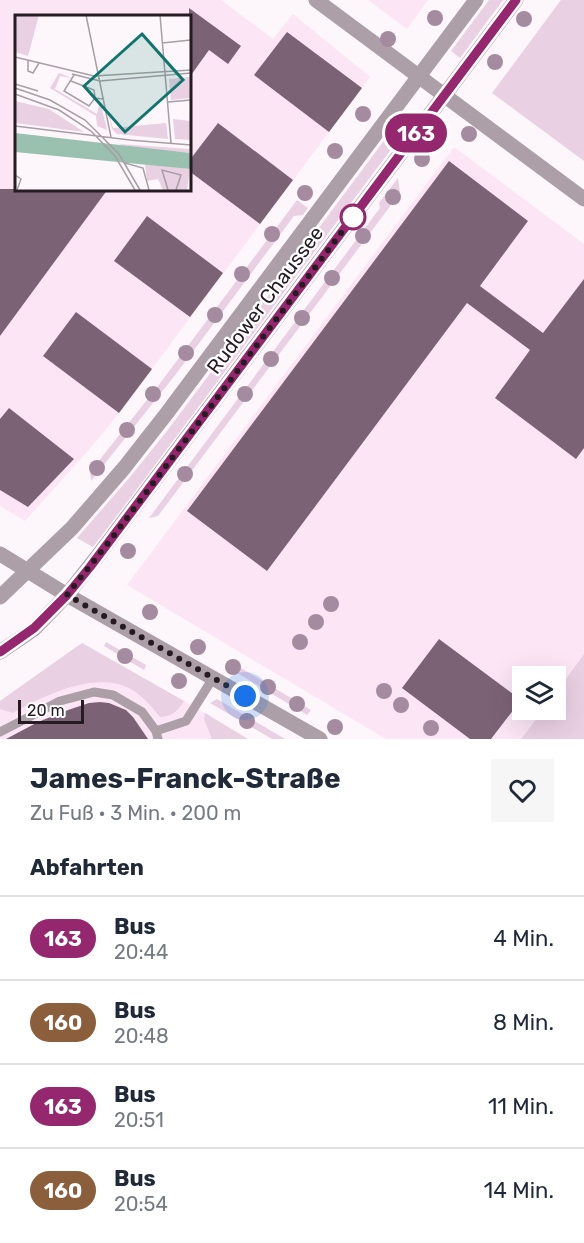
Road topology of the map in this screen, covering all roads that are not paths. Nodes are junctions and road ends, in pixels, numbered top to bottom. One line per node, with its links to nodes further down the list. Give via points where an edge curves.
1 (316, 0): 4 (street)
2 (476, 0): 4 (street, Rudower Chaussee)
3 (516, 0): 5 (street, Rudower Chaussee)
4 (419, 77): 5 (street); 8 (street, Rudower Chaussee, via 160,423 72,528)
5 (444, 95): 6 (street); 9 (street, Rudower Chaussee)
6 (584, 199)
7 (0, 554): 8 (street)
8 (27, 571): 9 (street); 10 (street, Rudower Chaussee)
9 (67, 595): 11 (street, Rudower Chaussee, via 34,628); 12 (street)
10 (0, 597)
11 (0, 652)
12 (213, 678): 14 (lane, via 186,721); 15 (street)
13 (0, 732): 14 (lane, via 60,701 94,692 113,695 142,712)
14 (157, 735)
15 (320, 739)

